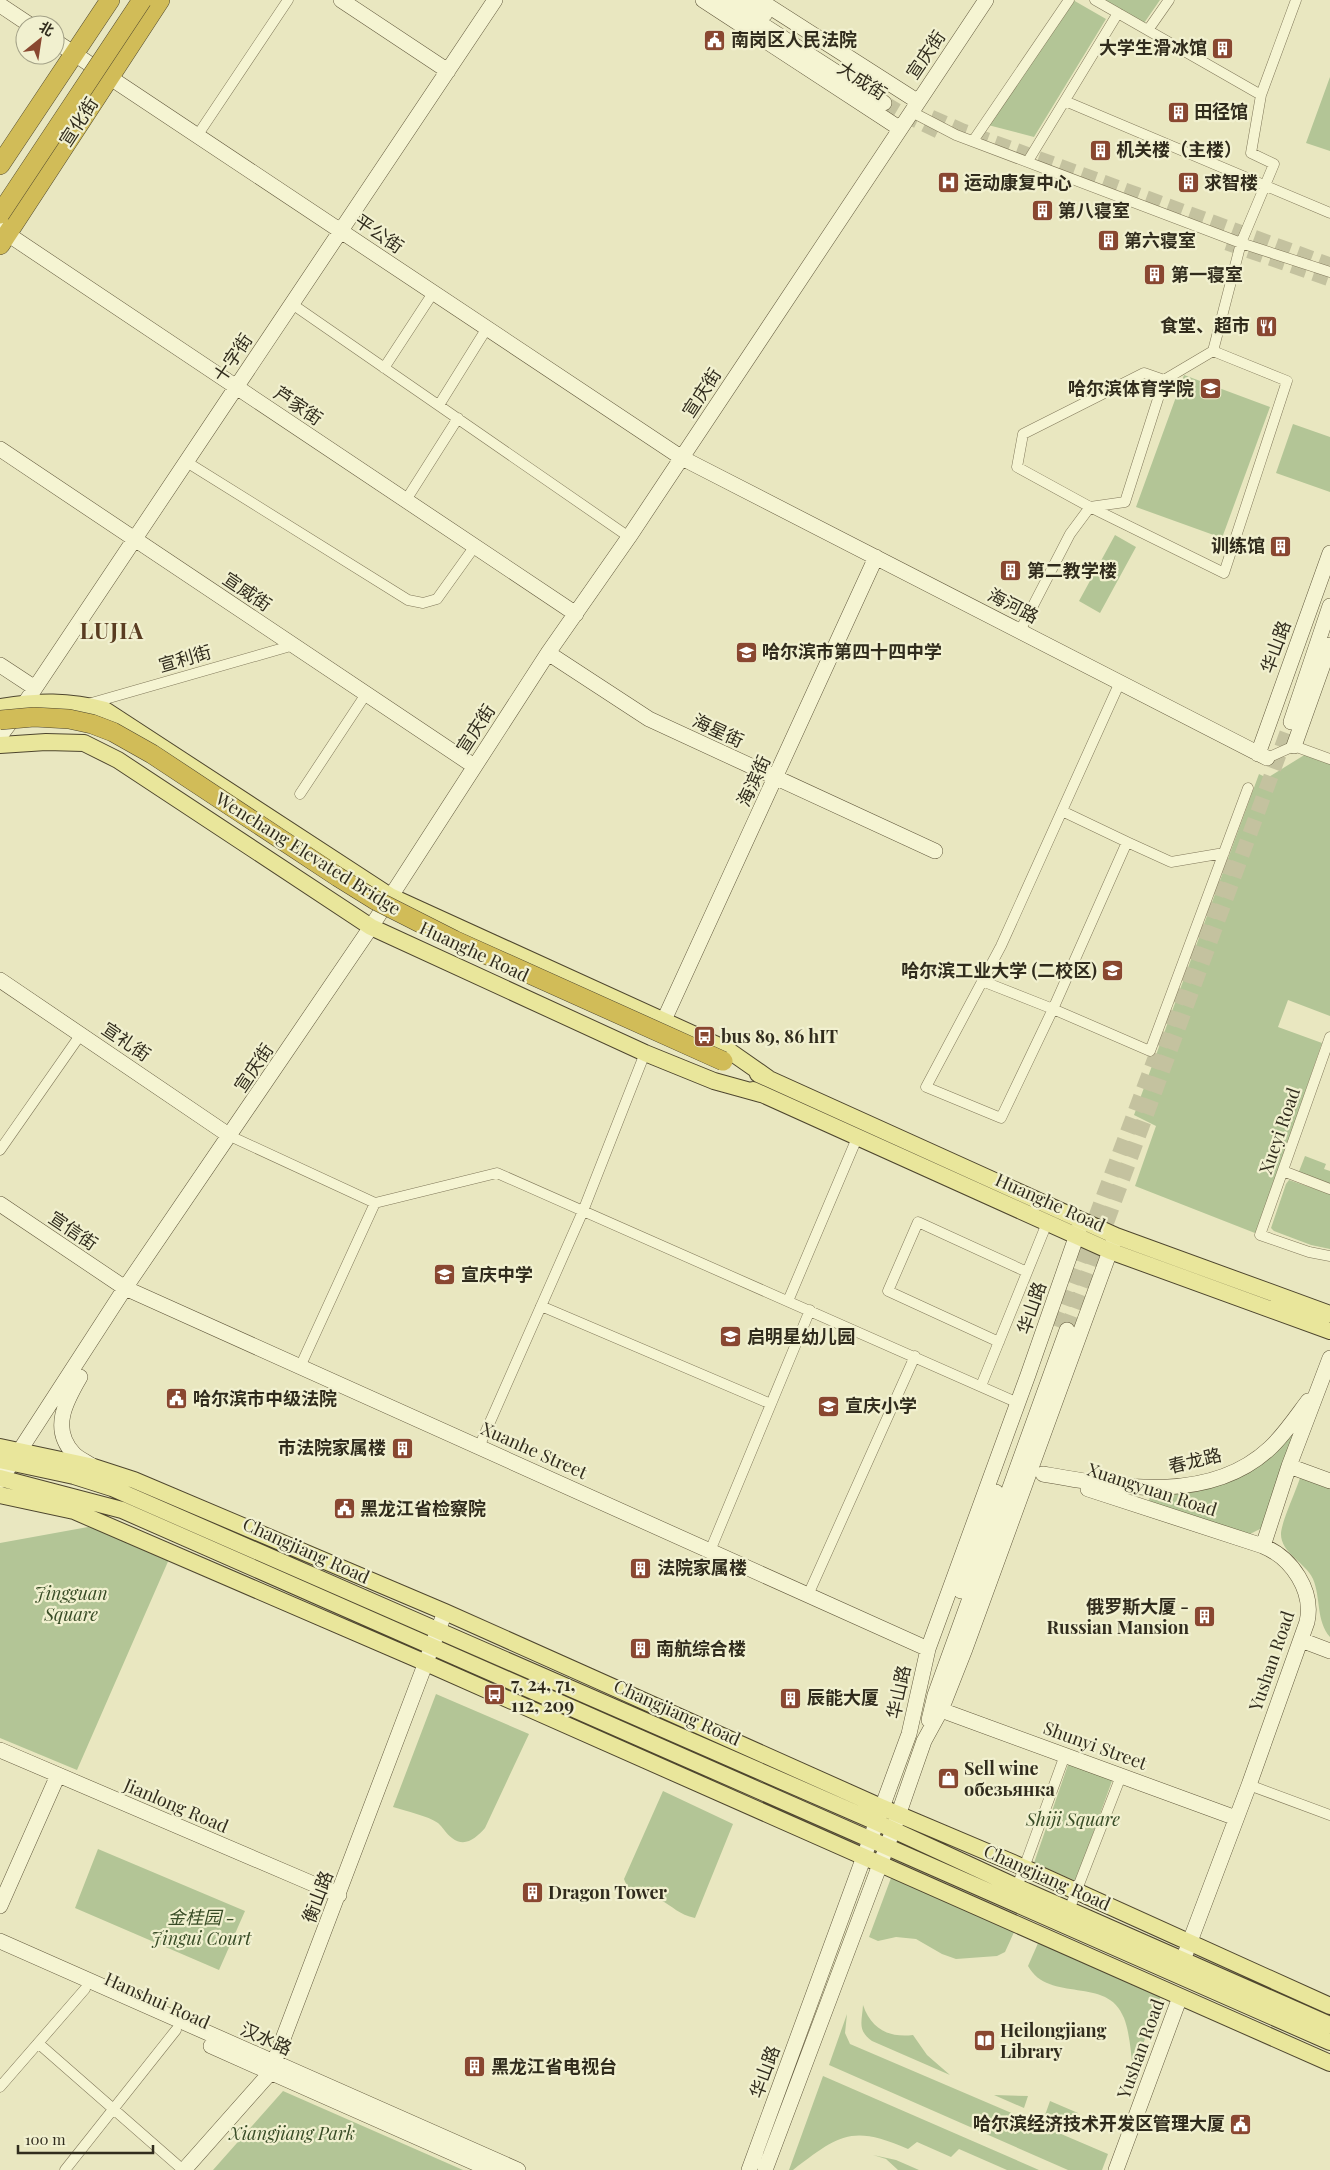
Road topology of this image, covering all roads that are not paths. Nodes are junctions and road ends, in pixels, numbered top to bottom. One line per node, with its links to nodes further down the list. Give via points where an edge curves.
1 (110, 0): 22 (highway)
2 (129, 0): 34 (highway)
3 (142, 0): 36 (highway, bridge)
4 (160, 0): 24 (highway, 宣化街)
5 (288, 0): 29 (street)
6 (341, 0): 23 (street)
7 (495, 0): 23 (street, 十字街)
8 (703, 0): 28 (street, 大成街)
9 (724, 0): 10 (street, 大成街, via 886,99)
10 (745, 0)
11 (759, 0): 27 (street, 大成街)
12 (986, 0): 27 (street, 宣庆街)
13 (1070, 0): 30 (street)
14 (1096, 0): 18 (street)
15 (1169, 0): 20 (street)
16 (1296, 0): 25 (street)
17 (0, 5): 19 (street)
18 (1118, 13): 20 (street); 26 (street)
19 (15, 15)
20 (1148, 30): 25 (street)
21 (65, 48): 22 (street, 平公街)
22 (74, 54): 24 (street, 平公街); 32 (highway)
23 (448, 71): 37 (street, 十字街)
24 (108, 77): 29 (street, 平公街); 38 (highway, 宣化街)
25 (1260, 95): 33 (street, via 1251,153 1274,164)
26 (1064, 101): 31 (street); 33 (street)
27 (914, 106): 28 (street, 宣庆街); 30 (street, via 956,135)
28 (899, 128): 51 (street, 宣庆街)
29 (197, 136): 37 (street, 平公街)
30 (974, 141): 31 (street)
31 (1028, 161): 39 (street)
32 (0, 165)
33 (1267, 186): 35 (street); 39 (street)
34 (0, 194)
35 (1330, 213)
36 (0, 214)
37 (340, 231): 41 (street, 平公街); 42 (street, 十字街)
38 (2, 237): 47 (street, 芦家街)
39 (1241, 243): 40 (street); 44 (street)
40 (1330, 272)
41 (433, 293): 43 (street, 平公街); 45 (street)
42 (292, 304): 45 (street); 47 (street, 十字街)
43 (487, 328): 48 (street); 51 (street, 平公街)
44 (1213, 351): 46 (street); 54 (street, via 1286,381 1224,573)
45 (384, 368): 48 (street)
46 (1164, 380): 54 (street, via 1125,502); 54 (street, via 1144,373 1024,434 1018,467)
47 (236, 387): 52 (street, 十字街); 53 (street, 芦家街)
48 (439, 405): 49 (street)
49 (458, 418): 53 (street); 55 (street)
50 (0, 449): 56 (street, 宣威街)
51 (682, 458): 55 (street, 宣庆街); 59 (street, 海河路)
52 (185, 462): 56 (street, 十字街); 57 (street, via 408,600 423,604 437,599)
53 (406, 500): 57 (street, 芦家街)
54 (1090, 507): 63 (street, via 1070,534)
55 (629, 537): 62 (street, 宣庆街)
56 (134, 539): 65 (street, 宣威街); 69 (street, 十字街)
57 (475, 546): 62 (street, 芦家街)
58 (1330, 554): 79 (street, 华山路)
59 (876, 558): 63 (street, 海河路); 82 (street, 海滨街)
60 (1330, 580): 61 (street, via 1286,721)
61 (1330, 606)
62 (576, 614): 66 (street, 宣庆街)
63 (1020, 631): 68 (street, 海河路)
64 (1330, 645): 78 (street)
65 (294, 646): 70 (street, 宣威街); 72 (street, 宣利街)
66 (548, 653): 81 (street, 宣庆街); 82 (street, 海星街, via 649,719)
67 (0, 665): 69 (street)
68 (1120, 682): 79 (street, 海河路); 85 (street)
69 (35, 688): 71 (street, 十字街)
70 (366, 694): 81 (street, 宣威街); 84 (street)
71 (25, 703): 72 (main road, Huanghe Road, via 49,701); 73 (main road, Huanghe Road); 76 (street, 十字街)
72 (85, 705): 89 (main road, Huanghe Road, via 105,710)
73 (0, 707)
74 (0, 720): 98 (highway, Wenchang Elevated Bridge, bridge, via 69,719 113,732 152,754 375,900)
75 (0, 732): 98 (highway, Wenchang Elevated Bridge, via 64,730 97,738 122,749 372,912 452,952)
76 (0, 736)
77 (0, 745): 90 (main road, Huanghe Road, via 84,743 118,760)
78 (1294, 746): 79 (street); 80 (street)
79 (1262, 756)
80 (1330, 759)
81 (474, 766): 89 (street, 宣庆街)
82 (776, 779): 87 (street, 海星街); 94 (street, 海滨街)
83 (1248, 788): 88 (street)
84 (300, 794)
85 (1062, 811): 86 (street); 92 (street)
86 (1128, 842): 88 (street, via 1171,862); 93 (street)
87 (935, 851)
88 (1224, 853): 93 (street, via 1150,1051)
89 (390, 896): 90 (street, 宣庆街); 94 (main road, Huanghe Road)
90 (371, 927): 97 (main road, Huanghe Road); 101 (street, 宣庆街)
91 (0, 980): 95 (street, 宣礼街)
92 (982, 981): 93 (street); 93 (street, via 926,1087 1001,1118)
93 (1054, 1009)
94 (664, 1020): 99 (main road, Huanghe Road, via 728,1050)
95 (80, 1034): 101 (street, 宣礼街); 103 (street)
96 (1330, 1037): 104 (street, Xueyi Road)
97 (645, 1052): 100 (main road, Huanghe Road, via 714,1081); 108 (street)
98 (720, 1066): 99 (main road, Huanghe Road); 100 (main road, Huanghe Road)
99 (768, 1078): 110 (main road, Huanghe Road)
100 (761, 1094): 102 (main road, Huanghe Road)
101 (230, 1136): 106 (street); 114 (street, 宣庆街)
102 (857, 1138): 109 (main road, Huanghe Road); 115 (street)
103 (0, 1150)
104 (1283, 1171): 105 (street); 112 (street, Xueyi Road, via 1260,1235)
105 (1330, 1189)
106 (375, 1203): 108 (street, via 498,1173); 123 (street)
107 (0, 1204): 114 (street, 宣信街)
108 (583, 1211): 115 (street); 116 (street)
109 (1047, 1223): 110 (main road, Huanghe Road); 113 (street)
110 (1079, 1229): 111 (main road, Huanghe Road); 126 (street, 华山路)
111 (1113, 1244): 118 (main road, Huanghe Road); 119 (main road, Huanghe Road); 133 (street, 华山路)
112 (1330, 1256)
113 (1027, 1272): 120 (street); 120 (street, via 918,1222 888,1291)
114 (129, 1290): 123 (street, Xuanhe Street); 130 (street, 宣庆街); 132 (street, via 64,1406 63,1434 67,1444 74,1454)
115 (788, 1301): 117 (street)
116 (541, 1306): 127 (street); 128 (street)
117 (810, 1310): 121 (street); 127 (street)
118 (1330, 1314)
119 (1330, 1331)
120 (999, 1342): 124 (street)
121 (915, 1356): 124 (street); 139 (street)
122 (1330, 1358): 125 (street)
123 (300, 1367): 128 (street, Xuanhe Street)
124 (981, 1386): 126 (street)
125 (1319, 1386): 131 (street); 133 (street, 春龙路, via 1270,1448 1227,1474 1180,1486 1155,1488 1098,1484)
126 (1018, 1403): 144 (street, 华山路)
127 (771, 1404): 138 (street)
128 (478, 1447): 138 (street, Xuanhe Street)
129 (0, 1448): 130 (main road)
130 (11, 1458): 132 (main road); 134 (street, 宣庆街); 141 (main road, Changjiang Road, via 112,1488)
131 (1290, 1466): 135 (street); 137 (street)
132 (94, 1467): 140 (main road, via 134,1480)
133 (1037, 1472): 137 (street, Xuangyuan Road); 147 (street, 华山路)
134 (1, 1479): 143 (main road, Changjiang Road, via 122,1510)
135 (1330, 1480)
136 (0, 1495): 146 (main road, via 74,1511)
137 (1263, 1546): 142 (street, Yushan Road, via 1273,1550 1304,1587 1309,1611)
138 (710, 1551): 139 (street, Xuanhe Street)
139 (808, 1595): 144 (street, Xuanhe Street)
140 (445, 1612): 141 (street, 衡山路); 155 (main road)
141 (438, 1631): 143 (street, 衡山路); 155 (main road, Changjiang Road)
142 (1301, 1640): 145 (street); 154 (street, Yushan Road)
143 (432, 1646): 146 (street, 衡山路); 160 (main road, Changjiang Road)
144 (928, 1648): 148 (street, 华山路)
145 (1330, 1651)
146 (426, 1663): 162 (main road); 167 (street, 衡山路)
147 (941, 1710): 149 (street, 华山路); 151 (street, Shunyi Street)
148 (909, 1734): 149 (street, via 1061,1328 935,1695); 155 (street, 华山路)
149 (924, 1741): 156 (street, 华山路)
150 (0, 1750): 152 (street, Jianlong Road)
151 (1065, 1755): 153 (street, Shunyi Street); 164 (street)
152 (58, 1776): 167 (street, Jianlong Road); 168 (street)
153 (1121, 1776): 158 (street, Shunyi Street); 166 (street)
154 (1249, 1785): 157 (street); 158 (street, Yushan Road)
155 (878, 1814): 156 (main road); 159 (main road, Changjiang Road); 160 (street, 华山路)
156 (899, 1814): 159 (street, 华山路); 164 (main road)
157 (1330, 1815)
158 (1236, 1818): 171 (street, Yushan Road)
159 (893, 1830): 161 (street, 华山路); 165 (main road, Changjiang Road)
160 (870, 1838): 161 (main road, Changjiang Road); 162 (street, 华山路)
161 (886, 1845): 163 (street, 华山路); 180 (main road, Changjiang Road)
162 (864, 1856): 163 (main road); 189 (street, 华山路)
163 (880, 1863): 175 (main road); 190 (street, 华山路)
164 (1025, 1868): 165 (street); 166 (main road)
165 (1017, 1887): 169 (main road, Changjiang Road)
166 (1077, 1891): 169 (street); 171 (main road)
167 (338, 1895): 182 (street, 衡山路)
168 (0, 1906)
169 (1069, 1910): 173 (main road, Changjiang Road)
170 (0, 1941): 182 (street, 汉水路)
171 (1190, 1943): 173 (street, Yushan Road); 176 (main road)
172 (0, 1951): 174 (street, Hanshui Road)
173 (1183, 1960): 177 (main road, Changjiang Road)
174 (85, 1990): 178 (street, Hanshui Road); 179 (street)
175 (1180, 1997): 181 (main road); 191 (street, Yushan Road)
176 (1330, 2006)
177 (1330, 2025)
178 (176, 2030): 182 (street, Hanshui Road); 184 (street)
179 (38, 2042): 183 (street); 184 (street)
180 (1330, 2042)
181 (1330, 2063)
182 (272, 2068): 186 (street, 衡山路); 187 (street, Hanshui Road); 188 (street, 汉水路)
183 (0, 2086)
184 (113, 2109): 185 (street); 186 (street)
185 (65, 2170)
186 (183, 2170)
187 (491, 2170)
188 (518, 2170)
189 (748, 2170)
190 (765, 2170)
191 (1116, 2170)

